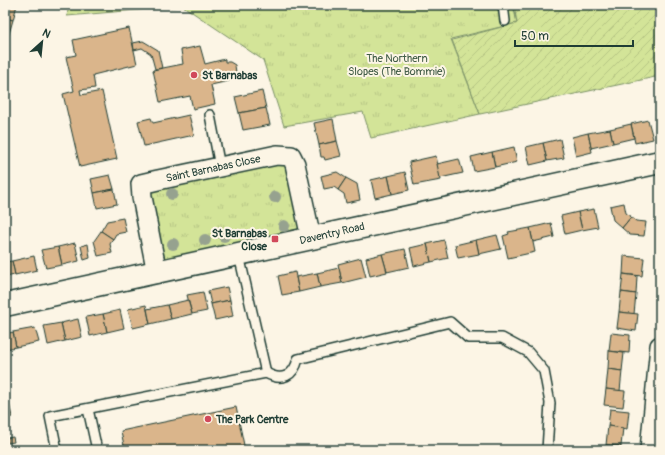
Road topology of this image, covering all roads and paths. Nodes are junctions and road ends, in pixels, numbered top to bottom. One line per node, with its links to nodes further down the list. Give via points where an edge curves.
1 (504, 5): 2 (lane)
2 (505, 22)
3 (210, 115): 5 (lane)
4 (660, 162): 6 (street, Daventry Road)
5 (220, 167): 6 (street, Saint Barnabas Close, via 277,155 291,156); 8 (street, Saint Barnabas Close, via 141,184)
6 (311, 238): 7 (street, Daventry Road)
7 (239, 255): 8 (street, Daventry Road); 11 (lane)
8 (157, 273): 9 (street, Daventry Road)
9 (5, 305)
10 (660, 346): 16 (street)
11 (266, 373): 12 (lane); 15 (lane, via 282,378 296,367 298,358 450,322 468,338 502,338 528,352 544,371 550,403)
12 (88, 409): 13 (lane, via 50,416); 14 (lane)
13 (58, 450)
14 (97, 450)
15 (547, 450)
16 (650, 450)

